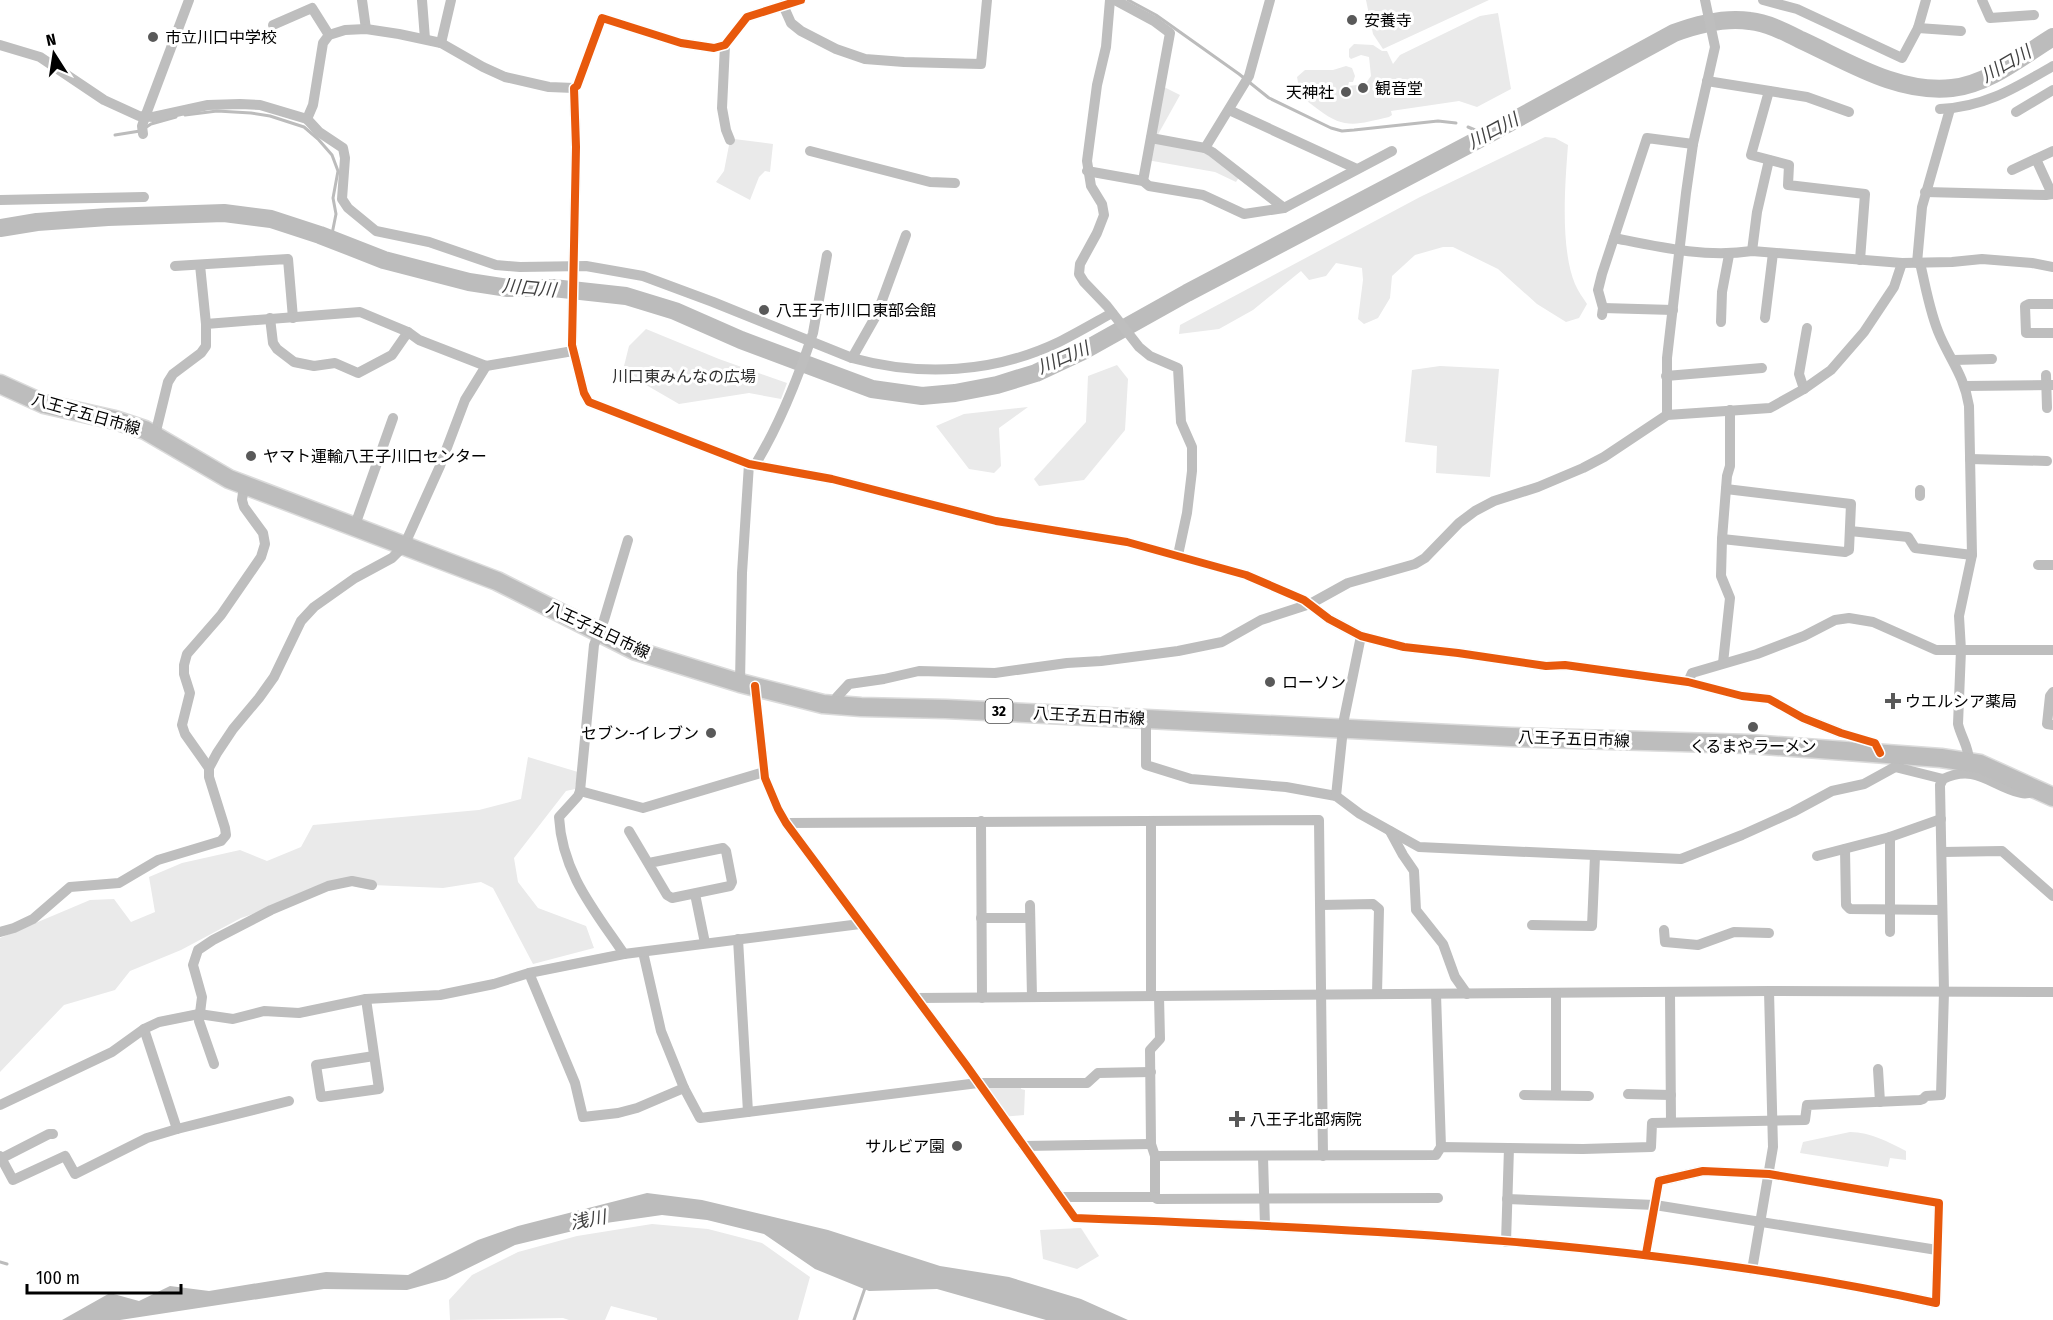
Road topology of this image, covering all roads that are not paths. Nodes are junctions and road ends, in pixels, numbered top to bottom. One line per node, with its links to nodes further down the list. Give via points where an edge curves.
1 (189, 0): 34 (street)
2 (362, 0): 18 (street)
3 (422, 0): 21 (street)
4 (451, 0): 22 (street)
5 (801, 0): 14 (street)
6 (987, 0): 14 (street, via 981,64 866,59 801,31 791,23)
7 (1270, 0): 31 (street, via 1246,80)
8 (1706, 0): 26 (street, via 1715,47)
9 (1763, 0): 13 (street)
10 (1926, 0): 17 (street)
11 (1982, 0): 15 (street, via 1990,18)
12 (1118, 1): 35 (street, via 1170,33); 46 (street, via 1097,85)
13 (1787, 3): 17 (street, via 1902,58)
14 (783, 5): 24 (street, via 747,17)
15 (2034, 15)
16 (273, 25): 20 (street, via 312,8)
17 (1918, 28): 19 (street)
18 (366, 29): 20 (street); 21 (street)
19 (1961, 31)
20 (328, 35): 33 (street)
21 (425, 39): 22 (street)
22 (441, 43): 27 (street, via 505,77)
23 (0, 45): 34 (street, via 40,57)
24 (725, 45): 27 (street, via 714,48 681,43 602,18); 36 (street, via 722,108)
25 (2053, 66): 28 (street)
26 (1707, 81): 30 (street); 37 (street)
27 (574, 88): 67 (street)
28 (2015, 88): 29 (street, via 2021,109); 49 (street, via 1991,100 1945,109)
29 (2053, 90)
30 (1769, 91): 32 (street, via 1807,97); 43 (street, via 1751,155)
31 (1229, 110): 38 (street); 44 (street)
32 (1850, 112)
33 (307, 119): 34 (street, via 260,105 223,103); 67 (street, via 343,148 342,199 370,228 429,242 496,265)
34 (144, 126)
35 (1151, 138): 38 (street); 47 (street)
36 (730, 140)
37 (1694, 144): 55 (street, via 1647,138); 56 (street)
38 (1205, 148): 53 (street)
39 (810, 151): 48 (street, via 919,180)
40 (1392, 151): 44 (street)
41 (2053, 151): 42 (street)
42 (2036, 159): 45 (street); 50 (street)
43 (1769, 160): 57 (street); 61 (street, via 1789,165 1788,185 1865,194)
44 (1357, 169): 53 (street)
45 (2012, 170)
46 (1087, 171): 47 (street); 70 (street, via 1104,215 1079,274)
47 (1143, 180): 53 (street, via 1149,186 1203,195 1244,214)
48 (955, 183)
49 (1925, 192): 50 (street); 63 (street)
50 (2053, 194)
51 (144, 196): 52 (street)
52 (0, 200)
53 (1284, 208)
54 (906, 235): 81 (street, via 877,314)
55 (1614, 238): 56 (street); 69 (street, via 1598,290 1603,312)
56 (1680, 250): 60 (street); 69 (street)
57 (1752, 251): 58 (street); 60 (street)
58 (1773, 253): 61 (street); 73 (street)
59 (826, 255): 79 (street)
60 (1729, 255): 74 (street)
61 (1860, 260): 62 (street)
62 (1902, 263): 63 (street); 90 (street, via 1894,287 1864,332 1831,370)
63 (1919, 263): 66 (street, via 1982,260); 83 (street, via 1940,336)
64 (174, 266): 65 (street)
65 (200, 266): 72 (street, via 288,259); 75 (street)
66 (2053, 267)
67 (574, 270): 79 (street, via 586,266 658,281); 80 (street)
68 (2053, 303): 78 (street, via 2025,306 2025,333)
69 (1673, 310): 86 (street)
70 (1113, 314): 81 (street, via 1040,350 982,367 912,369); 106 (street, via 1150,356 1178,368 1181,422 1192,447 1187,513)
71 (270, 318): 72 (street); 75 (street); 77 (street, via 273,344 294,362 314,366 335,363 358,373 392,355)
72 (293, 318): 77 (street, via 360,312)
73 (1765, 318)
74 (1721, 322)
75 (206, 324): 95 (street, via 206,346 168,382)
76 (1807, 328): 90 (street, via 1799,374)
77 (408, 332): 84 (street)
78 (2053, 333)
79 (810, 343): 81 (street); 98 (street, via 784,411)
80 (573, 351): 84 (street); 98 (street, via 589,402)
81 (852, 358)
82 (1992, 359): 83 (street)
83 (1954, 360): 89 (street)
84 (486, 366): 105 (street, via 465,400)
85 (1762, 368): 86 (street)
86 (1666, 376): 93 (street)
87 (2048, 382): 89 (street); 91 (street)
88 (0, 384): 95 (main road, 八王子五日市線 / 32, via 44,404 115,420)
89 (1966, 386): 96 (street)
90 (1804, 389): 92 (street, via 1770,408)
91 (2048, 408)
92 (1730, 410): 93 (street); 100 (street)
93 (1667, 415): 110 (street, via 1583,468 1475,511 1415,564 1348,582)
94 (393, 418): 101 (street)
95 (155, 435): 99 (main road, 八王子五日市線 / 32, via 213,472)
96 (1970, 459): 97 (street); 107 (street)
97 (2047, 462)
98 (752, 464): 106 (street, via 832,479 996,522 1117,540); 117 (street, via 742,573)
99 (244, 486): 101 (main road, 八王子五日市線 / 32); 126 (street, via 244,507 263,533 261,557 187,654 184,665 190,693 182,725 184,734)
100 (1726, 489): 102 (street, via 1851,504); 103 (street)
101 (354, 528): 105 (main road, 八王子五日市線 / 32)
102 (1850, 531): 103 (street, via 1849,550 1845,552); 107 (street, via 1908,537 1915,548)
103 (1722, 539): 115 (street, via 1721,576 1730,598)
104 (628, 540): 111 (street)
105 (404, 546): 111 (main road, 八王子五日市線 / 32, via 507,585); 126 (street, via 392,558 330,594 308,614 274,676)
106 (1178, 555): 110 (street, via 1246,576)
107 (1972, 555): 113 (street, via 1960,609)
108 (2038, 565): 109 (street)
109 (2053, 565)
110 (1310, 604): 112 (street); 119 (street, via 1261,620 1222,642 1178,651 995,673 919,671 849,684 837,697)
111 (598, 633): 117 (main road, 八王子五日市線 / 32, via 636,651); 129 (street)
112 (1361, 636): 116 (street, via 1404,647); 122 (street)
113 (1961, 650): 114 (street); 115 (street, via 1936,650 1874,622 1849,618); 124 (street, via 1958,724)
114 (2053, 650)
115 (1723, 663): 116 (street, via 1692,673)
116 (1688, 682): 123 (street, via 1769,699 1841,734 1875,743)
117 (747, 684): 119 (main road, 八王子五日市線 / 32); 127 (street)
118 (2053, 692): 121 (street, via 2047,724)
119 (837, 706): 120 (main road, 八王子五日市線 / 32)
120 (1146, 720): 122 (main road, 八王子五日市線 / 32); 131 (street, via 1146,765 1198,780 1286,787)
121 (2053, 726)
122 (1343, 729): 123 (main road, 八王子五日市線 / 32, via 1750,744); 131 (street)
123 (1880, 753): 125 (main road, 八王子五日市線 / 32)
124 (1969, 760): 125 (main road, 八王子五日市線 / 32); 130 (main road, 八王子五日市線 / 32)
125 (1898, 761): 128 (street); 141 (street, via 1864,784 1832,790 1793,812 1681,859)
126 (209, 768): 156 (street, via 225,828 226,835 221,841 158,860 119,883 70,887 33,919)
127 (764, 772): 129 (street, via 643,808); 135 (street)
128 (1943, 779): 130 (street, via 1959,772 1973,774 2022,793); 132 (street)
129 (580, 791): 162 (street, via 559,817 567,860 576,883)
130 (2047, 794)
131 (1336, 796): 137 (street)
132 (1941, 819): 138 (street); 140 (street)
133 (1151, 820): 134 (street); 148 (street, via 1319,820); 173 (street)
134 (981, 821): 135 (street); 151 (street)
135 (786, 823): 153 (street)
136 (629, 831): 143 (street)
137 (1390, 831): 141 (street, via 1419,847); 171 (street, via 1414,871 1416,910 1443,944 1455,977)
138 (1890, 837): 139 (street); 149 (street)
139 (1845, 849): 142 (street); 149 (street, via 1846,905 1850,909)
140 (1943, 852): 146 (street, via 2002,851); 150 (street)
141 (1595, 856): 154 (street, via 1592,926)
142 (1816, 856)
143 (649, 863): 145 (street, via 667,895 672,898); 145 (street, via 723,848 730,886)
144 (372, 885): 178 (street, via 352,881 319,889 272,909 198,950 193,965 202,997)
145 (695, 894): 160 (street)
146 (2053, 896)
147 (1030, 904): 152 (street)
148 (1321, 905): 169 (street, via 1372,904 1379,909); 172 (street)
149 (1891, 909): 150 (street); 157 (street)
150 (1942, 910): 166 (street)
151 (981, 918): 152 (street); 176 (street)
152 (1030, 918): 174 (street)
153 (860, 924): 159 (street); 175 (street)
154 (1532, 925)
155 (1664, 930): 158 (street, via 1665,942 1698,945 1734,932)
156 (0, 932)
157 (1890, 932)
158 (1769, 933)
159 (738, 939): 160 (street); 194 (street)
160 (705, 943): 161 (street)
161 (643, 952): 162 (street); 185 (street, via 660,1031)
162 (624, 954): 163 (street)
163 (529, 972): 177 (street, via 440,995); 185 (street, via 575,1083 583,1117 638,1108)
164 (1769, 991): 165 (street); 166 (street); 195 (street)
165 (1670, 992): 168 (street); 189 (street)
166 (1944, 992): 167 (street); 192 (street, via 1941,1095)
167 (2053, 992)
168 (1556, 993): 171 (street); 188 (street)
169 (1377, 994): 170 (street); 172 (street)
170 (1436, 994): 171 (street); 201 (street)
171 (1467, 994)
172 (1321, 995): 173 (street); 205 (street)
173 (1155, 996): 174 (street); 183 (street, via 1160,1039 1150,1050)
174 (1032, 997): 176 (street)
175 (916, 998): 176 (street); 184 (street)
176 (982, 998)
177 (366, 999): 178 (street, via 299,1013 264,1011 233,1019); 180 (street)
178 (199, 1014): 179 (street); 181 (street)
179 (144, 1029): 193 (street, via 112,1052); 197 (street)
180 (374, 1056): 180 (street, via 316,1065 321,1097 379,1089)
181 (214, 1064)
182 (1878, 1069): 192 (street)
183 (1151, 1072): 184 (street, via 1098,1072 1087,1083); 199 (street)
184 (978, 1083): 194 (street); 200 (street)
185 (684, 1088): 194 (street, via 700,1118)
186 (1628, 1094): 189 (street)
187 (1524, 1095): 188 (street)
188 (1556, 1095): 190 (street)
189 (1671, 1095): 196 (street)
190 (1589, 1096)
191 (289, 1101): 197 (street)
192 (1880, 1102): 195 (street, via 1807,1105 1805,1120)
193 (0, 1105)
194 (748, 1112)
195 (1773, 1121): 196 (street); 207 (street)
196 (1671, 1122): 202 (street, via 1652,1122 1651,1147)
197 (177, 1129): 206 (street, via 147,1138 75,1174 65,1156 13,1180)
198 (53, 1134): 206 (street)
199 (1151, 1144): 200 (street); 203 (street)
200 (1023, 1146): 208 (street)
201 (1442, 1147): 202 (street); 205 (street, via 1436,1155)
202 (1509, 1148): 211 (street)
203 (1155, 1156): 204 (street); 209 (street)
204 (1263, 1156): 205 (street); 212 (street)
205 (1323, 1156)
206 (1, 1160)
207 (1769, 1174): 213 (street, via 1703,1171 1659,1181); 214 (street); 217 (street, via 1939,1203)
208 (1060, 1197): 209 (street); 215 (street, via 1075,1218)
209 (1155, 1197): 212 (street)
210 (1438, 1198): 212 (street)
211 (1507, 1199): 213 (street); 216 (street)
212 (1265, 1200): 215 (street)
213 (1655, 1205): 214 (street); 218 (street)
214 (1761, 1221): 217 (street); 219 (street)
215 (1265, 1226): 216 (street)
216 (1506, 1242): 218 (street)
217 (1937, 1250): 219 (street, via 1936,1303)
218 (1646, 1254): 219 (street)
219 (1752, 1270)

